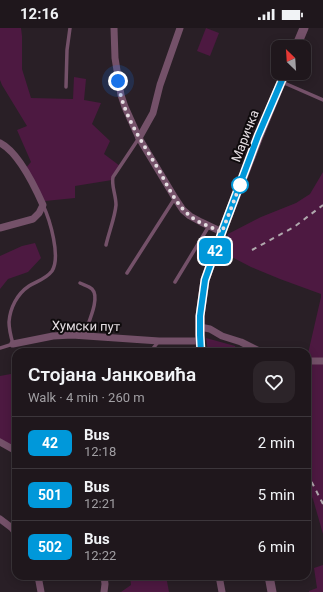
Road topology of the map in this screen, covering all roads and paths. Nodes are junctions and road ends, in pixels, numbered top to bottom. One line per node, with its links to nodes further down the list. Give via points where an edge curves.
1 (70, 28): 7 (lane)
2 (114, 28): 9 (street, via 115,58 121,96)
3 (180, 28): 9 (street, via 160,85 155,108)
4 (304, 28): 5 (street)
5 (299, 40)
6 (281, 82): 8 (lane); 15 (street, Маричка)
7 (66, 87)
8 (323, 100)
9 (139, 138): 11 (street); 16 (lane, via 113,176 115,210)
10 (0, 143): 12 (street, via 17,158)
11 (175, 198): 13 (street, via 190,216); 17 (lane)
12 (43, 205): 14 (street, via 30,221); 24 (lane, via 52,233 54,267 44,279 21,292 14,303 9,322)
13 (209, 226): 15 (street); 18 (lane)
14 (0, 228)
15 (222, 232): 20 (street, Маричка, via 205,280)
16 (106, 244)
17 (127, 274)
18 (175, 282)
19 (80, 283): 21 (lane, via 91,289 95,296)
20 (200, 327): 23 (street, Маричка); 28 (street)
21 (84, 336): 22 (street, Хумски пут); 24 (street, Хумски пут, via 53,336)
22 (158, 341): 23 (street, Хумски пут); 26 (lane)
23 (200, 341): 27 (street, Маричка)
24 (13, 344): 25 (lane, Хумски пут)
25 (0, 348)
26 (153, 348)
27 (201, 348)
28 (253, 348)
29 (311, 361): 30 (street)
30 (323, 361)
31 (0, 442): 32 (street)
32 (12, 449)
33 (0, 519): 34 (street)
34 (12, 528)
35 (39, 580): 39 (street)
36 (104, 580): 40 (street)
37 (220, 580): 41 (street)
38 (270, 580): 42 (street)
39 (41, 592)
40 (104, 592)
41 (222, 592)
42 (272, 592)

